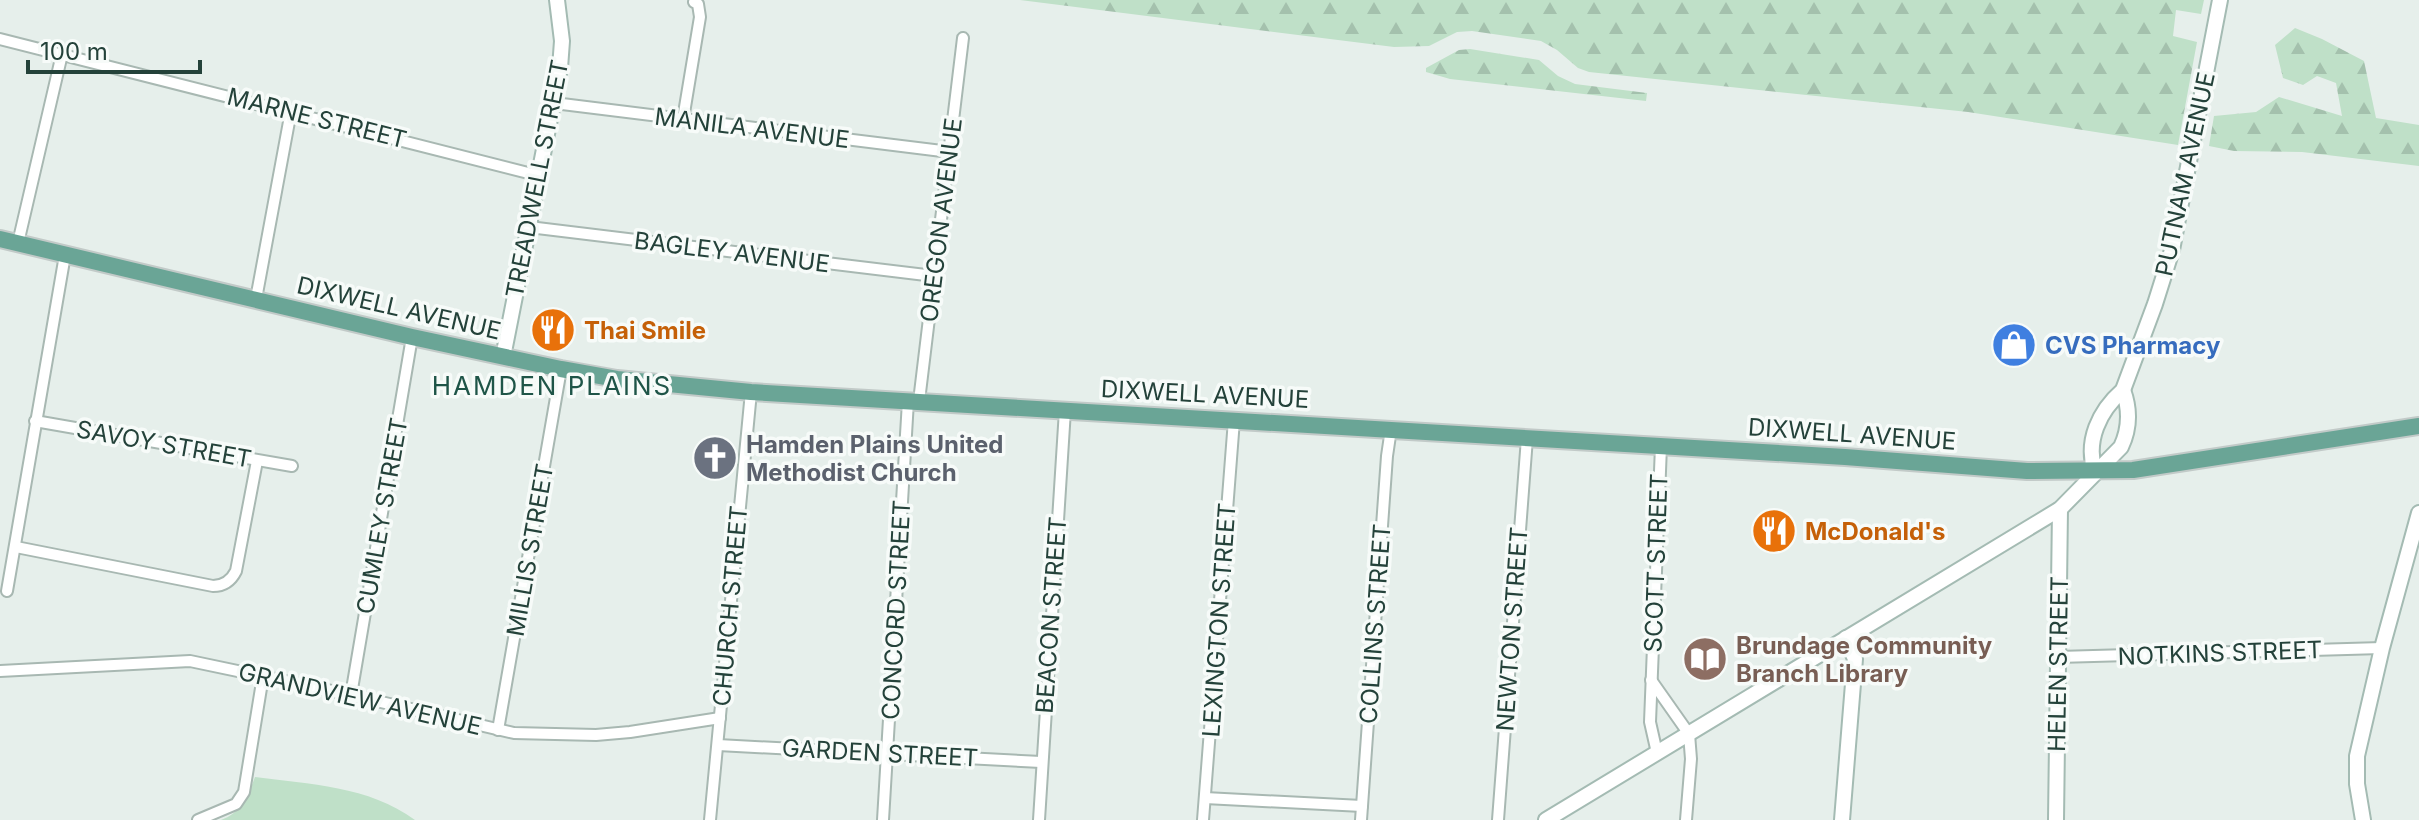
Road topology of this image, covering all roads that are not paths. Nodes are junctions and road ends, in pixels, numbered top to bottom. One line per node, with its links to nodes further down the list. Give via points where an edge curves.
1 (557, 0): 7 (main road, TREADWELL STREET, via 562,41)
2 (2220, 0): 21 (main road, PUTNAM AVENUE, via 2172,250)
3 (694, 2): 9 (street, via 700,17)
4 (963, 38): 10 (street, OREGON AVENUE)
5 (0, 39): 6 (street, MARNE STREET)
6 (62, 54): 8 (street, MARNE STREET); 14 (street)
7 (554, 103): 9 (street, MANILA AVENUE); 11 (main road, TREADWELL STREET)
8 (291, 111): 11 (street, MARNE STREET); 17 (street)
9 (683, 119): 10 (street, MANILA AVENUE)
10 (950, 152): 16 (street, OREGON AVENUE)
11 (540, 176): 12 (main road, TREADWELL STREET)
12 (529, 227): 16 (street, BAGLEY AVENUE); 19 (main road, TREADWELL STREET)
13 (0, 239): 14 (main road, DIXWELL AVENUE)
14 (18, 243): 15 (main road, DIXWELL AVENUE)
15 (65, 255): 17 (main road, DIXWELL AVENUE); 26 (street)
16 (934, 276): 23 (street, OREGON AVENUE)
17 (256, 299): 18 (main road, DIXWELL AVENUE)
18 (412, 337): 19 (main road, DIXWELL AVENUE); 44 (street, CUMLEY STREET)
19 (503, 357): 20 (main road, DIXWELL AVENUE)
20 (561, 369): 22 (main road, DIXWELL AVENUE); 46 (street, MILLIS STREET)
21 (2123, 390): 33 (main road, PUTNAM AVENUE, via 2092,436); 33 (main road, PUTNAM AVENUE, via 2127,436 2114,457)
22 (751, 392): 23 (main road, DIXWELL AVENUE); 45 (street, CHURCH STREET)
23 (914, 401): 24 (main road, DIXWELL AVENUE); 49 (street, CONCORD STREET)
24 (1065, 410): 25 (main road, DIXWELL AVENUE); 51 (street, BEACON STREET)
25 (1234, 420): 28 (main road, DIXWELL AVENUE); 52 (street, LEXINGTON STREET)
26 (35, 421): 31 (street, SAVOY STREET); 36 (street)
27 (2419, 426): 33 (main road, DIXWELL AVENUE, via 2170,466)
28 (1391, 429): 29 (main road, DIXWELL AVENUE); 53 (street, COLLINS STREET)
29 (1527, 438): 30 (main road, DIXWELL AVENUE); 60 (street, NEWTON STREET)
30 (1661, 446): 33 (main road, DIXWELL AVENUE); 43 (street, SCOTT STREET)
31 (257, 461): 32 (street, SAVOY STREET); 36 (street, via 236,571 228,583 213,586)
32 (292, 466)
33 (2095, 472): 34 (main road)
34 (2060, 509): 38 (main road); 40 (main road, HELEN STREET)
35 (2419, 513): 39 (main road)
36 (16, 547): 37 (street)
37 (7, 591)
38 (1846, 638): 47 (main road); 63 (main road, via 1855,659)
39 (2382, 648): 40 (street, NOTKINS STREET); 65 (main road, via 2357,756)
40 (2058, 657): 64 (main road, HELEN STREET)
41 (0, 671): 42 (street, GRANDVIEW AVENUE, via 190,661)
42 (263, 676): 44 (street, GRANDVIEW AVENUE); 54 (street, via 244,792 236,804)
43 (1651, 680): 47 (street, SCOTT STREET); 50 (street, SCOTT STREET, via 1650,722)
44 (351, 695): 46 (street, GRANDVIEW AVENUE)
45 (720, 718): 46 (street, GRANDVIEW AVENUE, via 596,735); 48 (street, CHURCH STREET)
46 (498, 730)
47 (1689, 734): 50 (main road); 62 (street)
48 (718, 745): 49 (street, GARDEN STREET); 55 (street, CHURCH STREET)
49 (887, 753): 51 (street, GARDEN STREET); 56 (street, CONCORD STREET)
50 (1657, 753): 61 (main road)
51 (1041, 762): 57 (street, BEACON STREET)
52 (1205, 798): 53 (street); 58 (street, LEXINGTON STREET)
53 (1362, 806): 59 (street, COLLINS STREET)
54 (198, 820)
55 (710, 820)
56 (883, 820)
57 (1039, 820)
58 (1203, 820)
59 (1361, 820)
60 (1498, 820)
61 (1546, 820)
62 (1686, 820)
63 (1842, 820)
64 (2056, 820)
65 (2363, 820)

